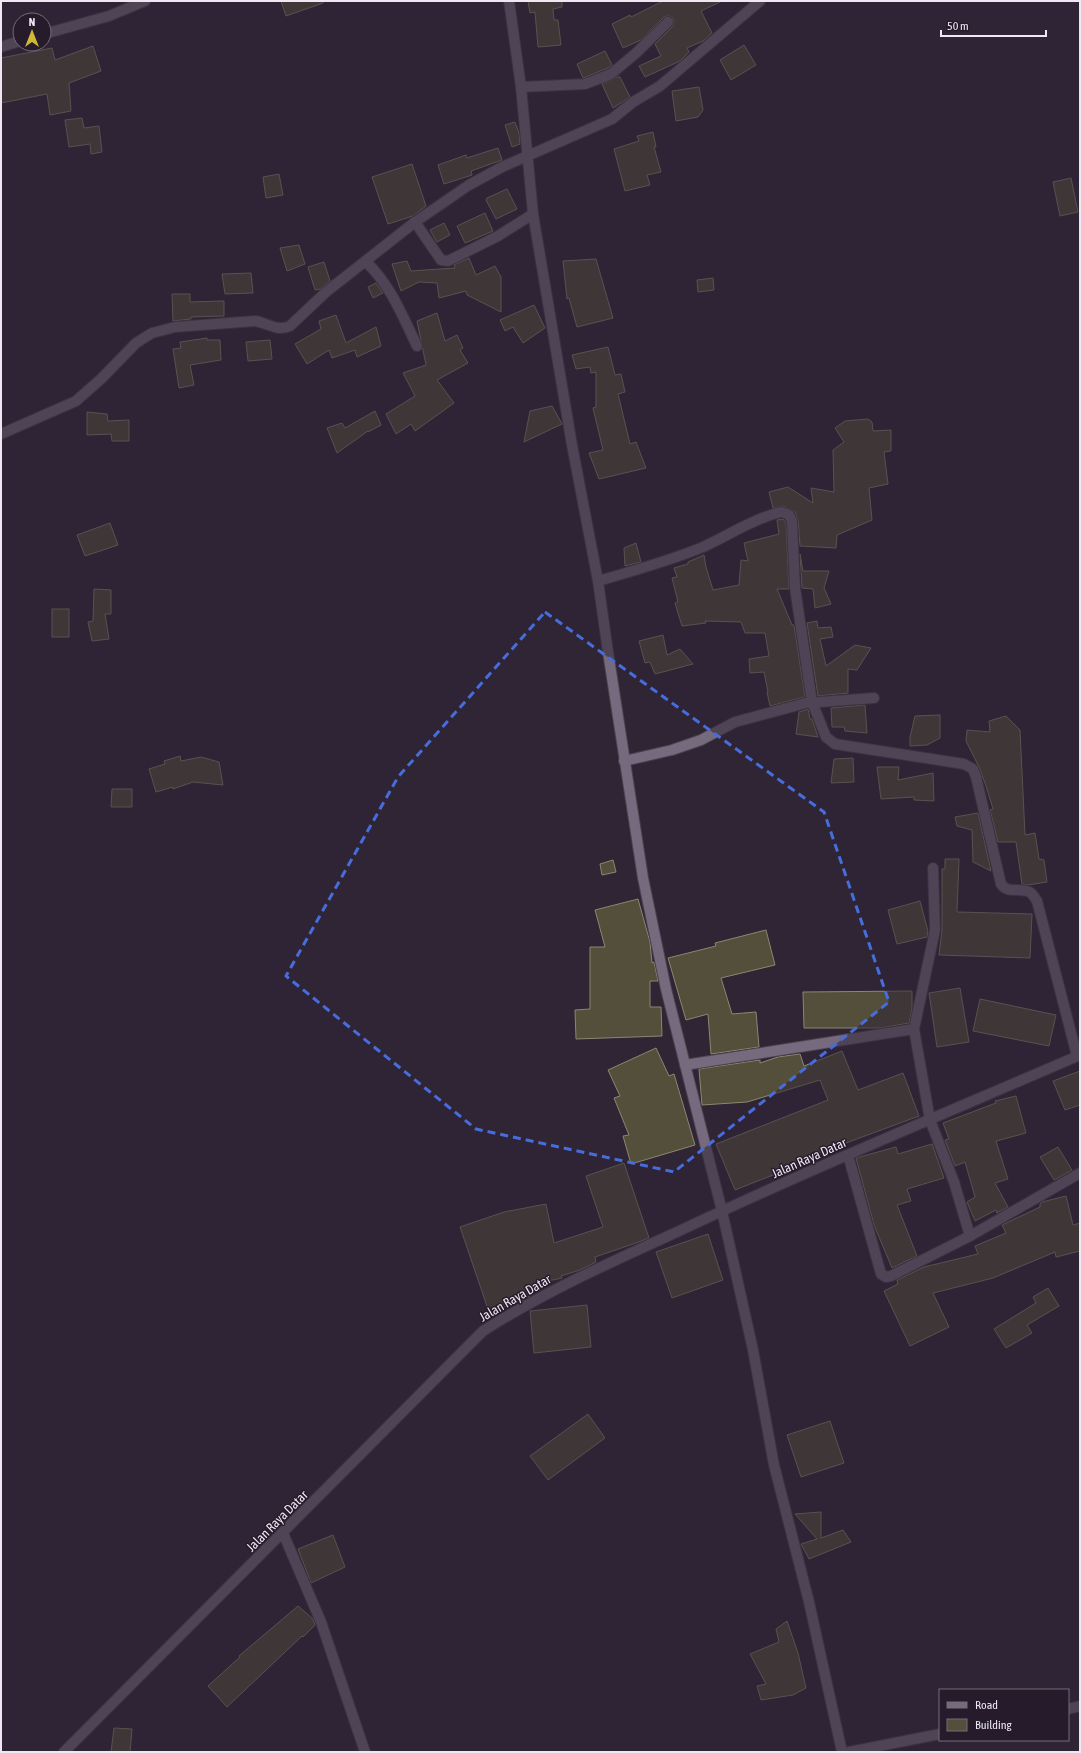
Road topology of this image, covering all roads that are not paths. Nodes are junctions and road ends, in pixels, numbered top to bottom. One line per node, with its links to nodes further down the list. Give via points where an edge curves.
1 (145, 1): 5 (street, via 109,16)
2 (509, 1): 8 (street)
3 (760, 1): 9 (street, via 660,86 633,102 612,119)
4 (668, 22): 8 (street, via 610,74 585,84)
5 (52, 32)
6 (12, 44): 7 (street)
7 (1, 47)
8 (521, 87): 9 (street)
9 (527, 156): 10 (street); 11 (street, via 469,185)
10 (533, 214): 11 (street, via 498,236 448,261 441,260); 15 (street)
11 (415, 222): 12 (street)
12 (366, 262): 13 (street, via 379,274); 14 (street, via 326,292 290,326 283,329 255,321 175,327 152,333 136,343 76,401)
13 (417, 346)
14 (1, 434)
15 (598, 581): 17 (street, via 703,547 755,520 786,513 793,525 795,588); 18 (street)
16 (874, 698): 17 (street)
17 (812, 702): 18 (street, via 735,722 702,740); 21 (street, via 826,737 835,744 964,764 973,769 1001,884 1010,890 1028,892 1037,901)
18 (624, 761): 22 (street, via 651,918)
19 (933, 868): 20 (street, via 935,930)
20 (914, 1029): 22 (street); 23 (street)
21 (1078, 1056): 23 (street, Jalan Raya Datar)
22 (685, 1065): 26 (street)
23 (930, 1120): 24 (street, Jalan Raya Datar); 27 (street, via 954,1182)
24 (848, 1155): 26 (street, Jalan Raya Datar); 27 (street, via 883,1276 891,1276)
25 (1080, 1173): 27 (street)
26 (722, 1211): 28 (street, Jalan Raya Datar, via 580,1277 483,1331); 34 (street, via 753,1350 774,1465 809,1602)
27 (970, 1236)
28 (283, 1533): 32 (street, Jalan Raya Datar); 33 (street, via 320,1622)
29 (1080, 1706): 30 (street)
30 (1069, 1709)
31 (939, 1734): 35 (street)
32 (64, 1752)
33 (365, 1752)
34 (842, 1752)
35 (849, 1752)

